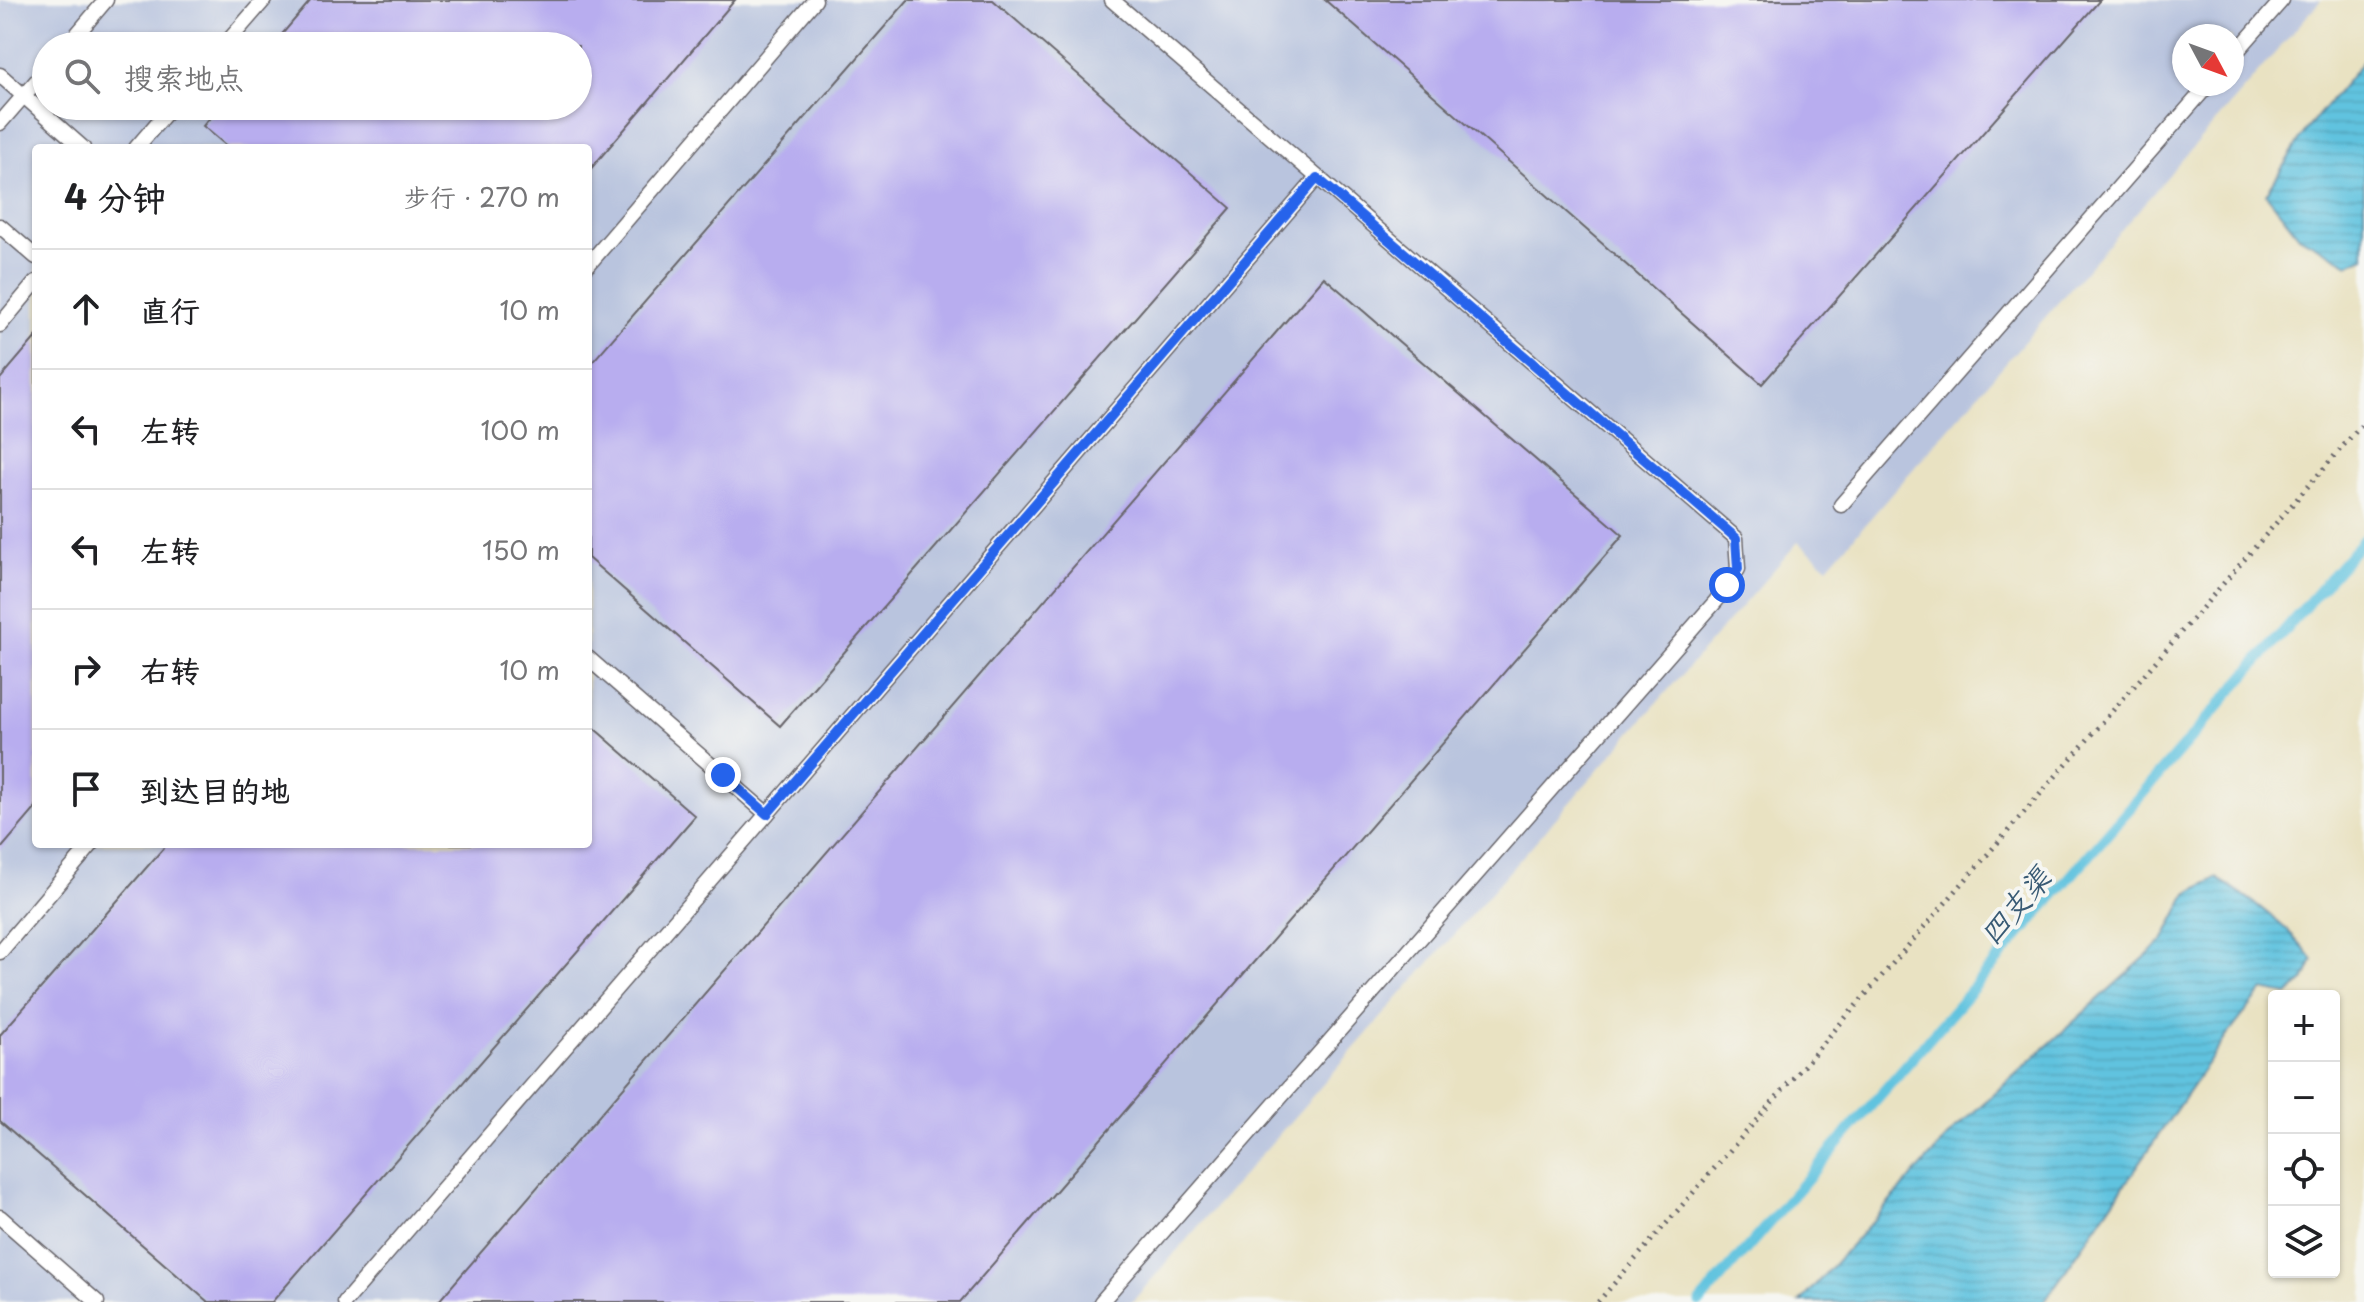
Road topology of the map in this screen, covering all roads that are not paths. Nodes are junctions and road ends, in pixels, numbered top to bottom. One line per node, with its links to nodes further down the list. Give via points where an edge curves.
1 (106, 0): 6 (lane)
2 (264, 0): 7 (lane)
3 (815, 0): 22 (lane)
4 (1112, 0): 19 (lane)
5 (2282, 0): 8 (lane)
6 (79, 32)
7 (236, 32)
8 (2244, 43)
9 (0, 75): 11 (lane)
10 (32, 87): 11 (lane)
11 (24, 96): 13 (lane); 16 (lane)
12 (2199, 96): 25 (lane)
13 (32, 103)
14 (51, 120): 17 (lane)
15 (160, 120): 18 (lane)
16 (0, 123)
17 (78, 144)
18 (139, 144)
19 (1317, 178): 27 (lane); 33 (lane, via 1736,538 1738,569 1716,601)
20 (0, 226): 21 (lane)
21 (32, 254)
22 (592, 260)
23 (31, 300): 24 (lane)
24 (0, 325)
25 (1841, 505)
26 (592, 661): 27 (lane)
27 (767, 814): 32 (lane)
28 (89, 848): 29 (lane)
29 (0, 952)
30 (0, 1217): 31 (lane)
31 (97, 1302)
32 (345, 1302)
33 (1101, 1302)

